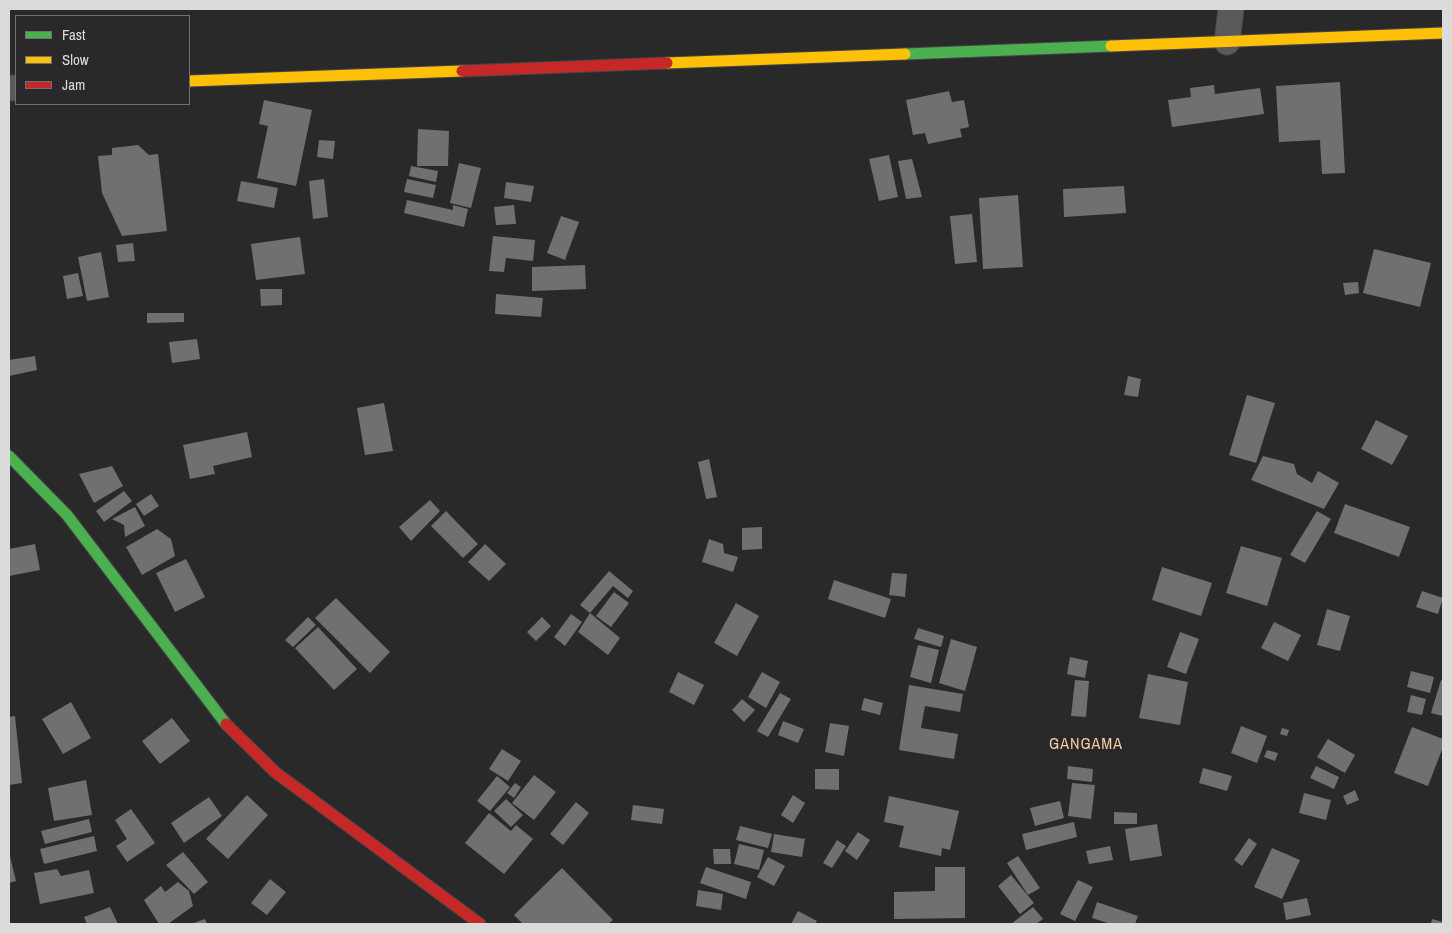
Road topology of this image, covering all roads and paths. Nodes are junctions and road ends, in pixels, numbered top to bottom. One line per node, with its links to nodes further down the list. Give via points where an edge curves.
1 (1231, 9): 3 (street)
2 (1443, 33): 3 (street)
3 (1227, 42): 4 (street)
4 (190, 82)
5 (9, 456): 6 (street, via 67,515 226,724 275,772)
6 (476, 923)

